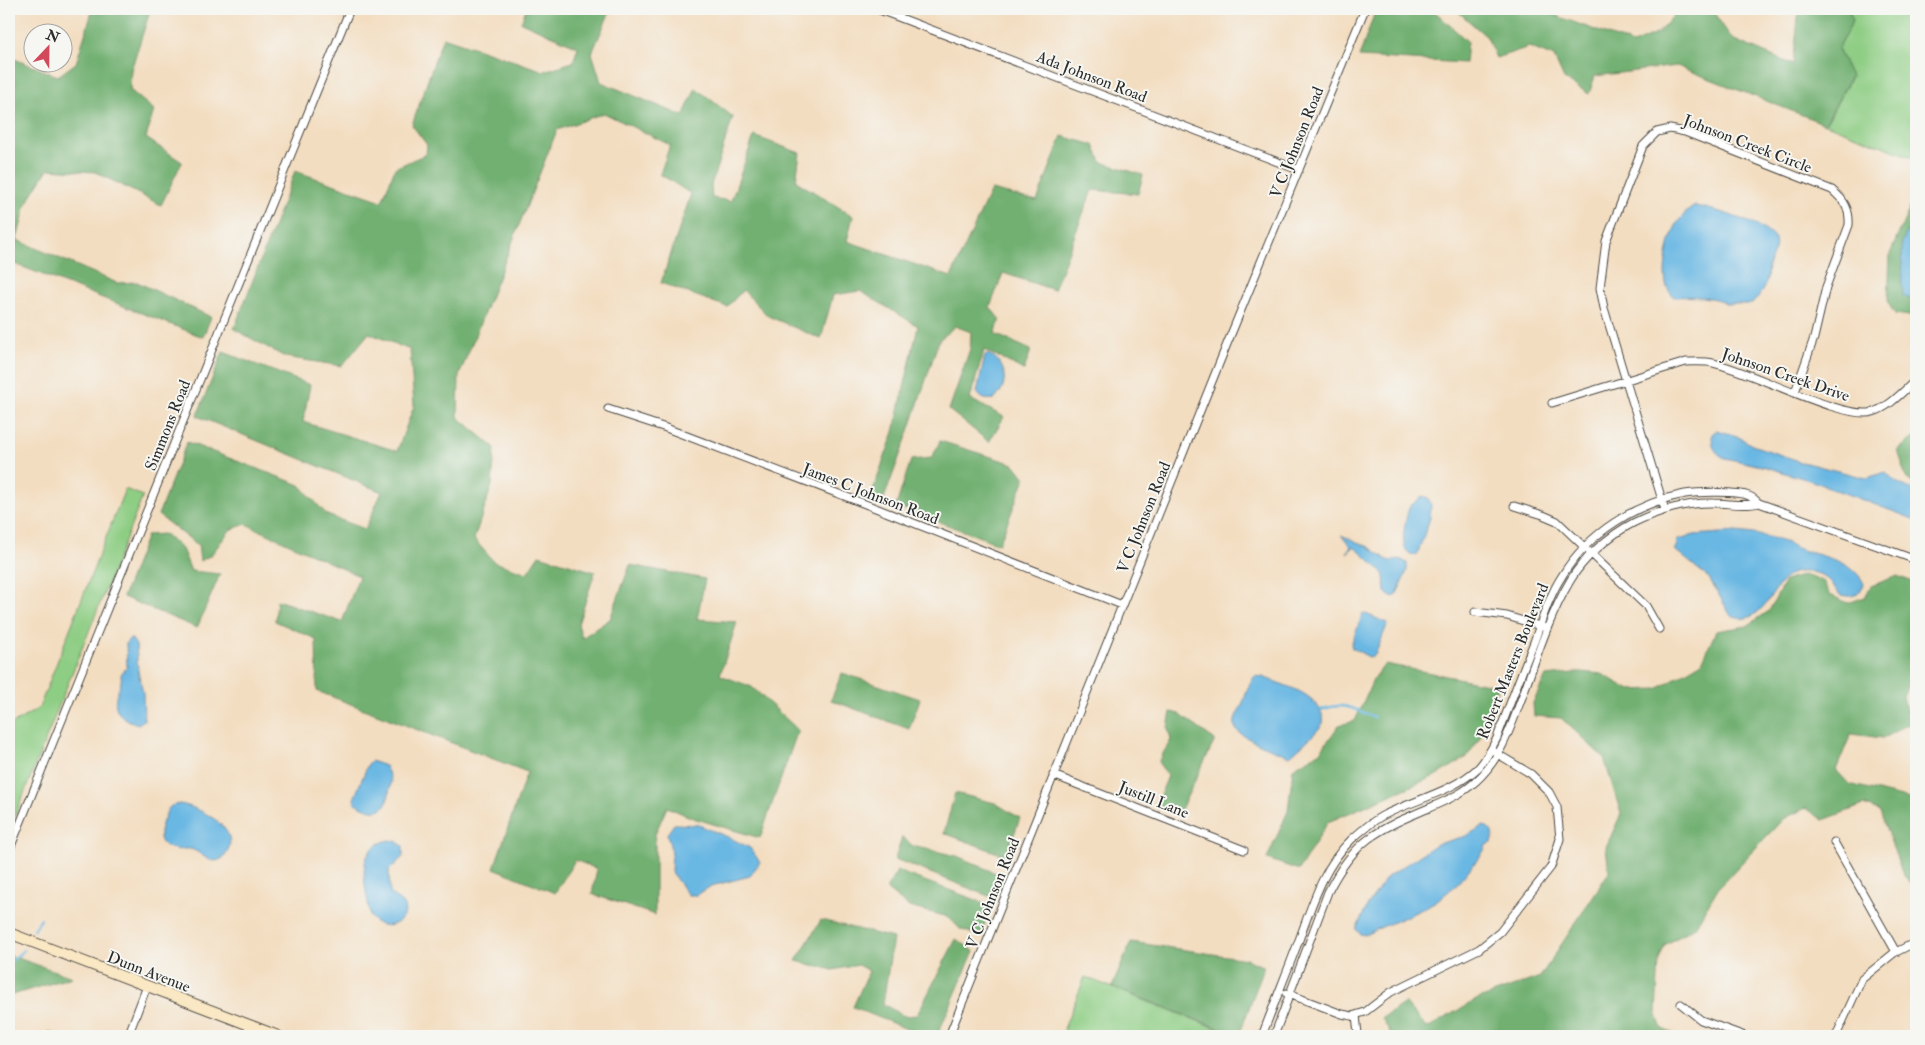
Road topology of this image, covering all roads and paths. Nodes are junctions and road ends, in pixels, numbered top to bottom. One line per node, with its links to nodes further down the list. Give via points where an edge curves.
1 (350, 9): 28 (street, Simmons Road)
2 (877, 9): 4 (street, Ada Johnson Road)
3 (1365, 9): 4 (street, V C Johnson Road)
4 (1298, 170): 19 (street, V C Johnson Road)
5 (1854, 202): 6 (street)
6 (1847, 207): 8 (street, Johnson Creek Circle, via 1832,190 1685,132 1670,129 1657,132 1642,146 1606,242 1601,269 1604,308); 9 (street, via 1849,225 1826,287 1814,338)
7 (1916, 380): 9 (street, Johnson Creek Drive, via 1888,404 1872,412 1840,409)
8 (1626, 381): 9 (street, Johnson Creek Drive, via 1686,362 1706,362); 10 (street, Johnson Creek Drive); 12 (street, Johnson Creek Circle)
9 (1795, 392)
10 (1552, 403)
11 (608, 409): 19 (street, James C Johnson Road, via 666,428)
12 (1662, 500): 13 (street, Robert Masters Boulevard, via 1714,492 1749,496); 15 (street, Johnson Creek Circle); 16 (street, Robert Masters Boulevard, via 1611,525)
13 (1759, 503): 15 (street, Robert Masters Boulevard, via 1749,506 1713,503); 18 (street, Robert Masters Boulevard)
14 (1514, 506): 16 (street, via 1557,522)
15 (1665, 510): 17 (street, Robert Masters Boulevard, via 1633,523)
16 (1585, 548): 17 (street); 21 (street, Robert Masters Boulevard, via 1562,575)
17 (1592, 555): 22 (street, via 1646,606); 23 (street, Robert Masters Boulevard, via 1570,580)
18 (1916, 560)
19 (1122, 605): 25 (street, V C Johnson Road)
20 (1475, 612): 21 (street, via 1507,616)
21 (1540, 626): 23 (street); 24 (street, Robert Masters Boulevard)
22 (1658, 629)
23 (1548, 630): 24 (street, Robert Masters Boulevard, via 1505,744)
24 (1494, 752): 33 (street, Robert Masters Boulevard, via 1449,788 1383,815 1351,840 1318,888); 34 (street, Robert Masters Boulevard, via 1476,782 1462,792 1394,822 1356,848 1328,892); 36 (street, via 1531,774 1556,805 1560,839 1551,867 1500,932 1479,949 1391,992)
25 (1054, 775): 27 (street, Justill Lane); 40 (street, V C Johnson Road)
26 (1834, 842): 31 (street)
27 (1244, 850)
28 (9, 851)
29 (9, 933): 32 (main road, Dunn Avenue)
30 (1916, 942): 31 (street)
31 (1896, 952): 44 (street, via 1862,979)
32 (147, 986): 38 (street); 39 (main road, Dunn Avenue)
33 (1280, 990): 34 (street); 41 (street, Robert Masters Boulevard)
34 (1290, 994): 36 (street, via 1342,1014); 42 (street, Robert Masters Boulevard)
35 (1681, 1004): 43 (street, via 1702,1020)
36 (1356, 1015): 37 (street)
37 (1358, 1034)
38 (128, 1036)
39 (278, 1036)
40 (949, 1036)
41 (1262, 1036)
42 (1274, 1036)
43 (1745, 1036)
44 (1836, 1036)

